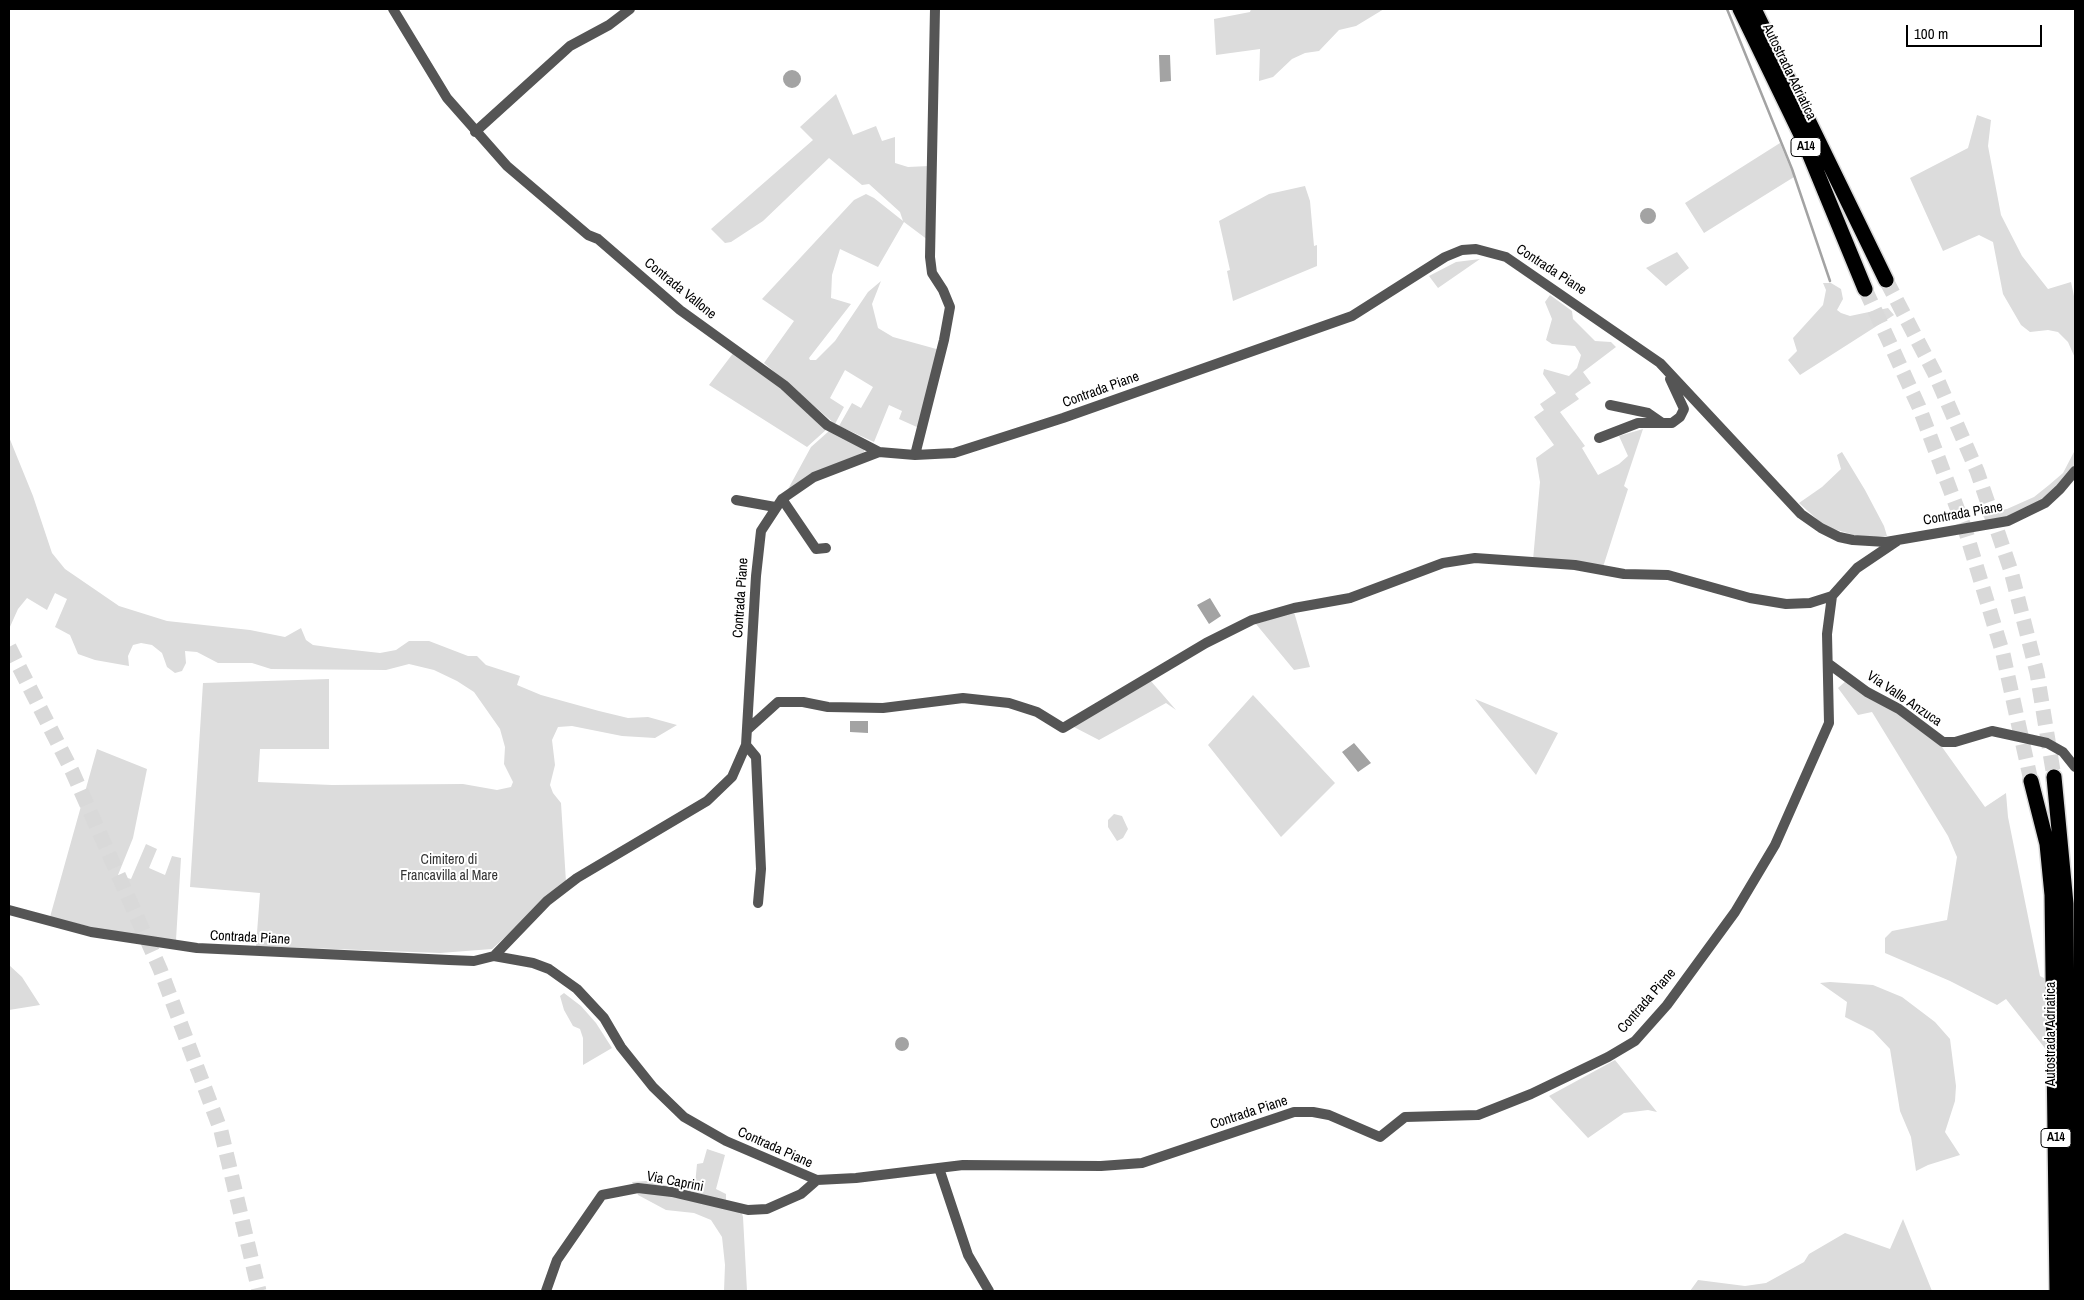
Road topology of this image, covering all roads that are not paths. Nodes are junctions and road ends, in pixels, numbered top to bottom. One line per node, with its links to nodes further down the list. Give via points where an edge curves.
1 (393, 9): 6 (street, Contrada Vallone, via 447,98)
2 (630, 9): 6 (street, via 609,25 570,46)
3 (935, 9): 14 (street, via 930,257 932,273 950,307)
4 (1740, 9): 8 (highway, Autostrada Adriatica / A14, via 1804,142)
5 (1754, 9): 7 (highway, Autostrada Adriatica / A14)
6 (475, 132): 13 (street, Contrada Vallone, via 538,194 588,235 598,239 680,310 784,385 827,425)
7 (1886, 280)
8 (1866, 289)
9 (1660, 363): 11 (street, via 1684,409 1672,423); 14 (street, Contrada Piane, via 1506,257 1462,250 1444,257 1352,316 954,454); 18 (street, Contrada Piane, via 1807,518 1830,533 1853,540 1873,543)
10 (1610, 405): 11 (street, via 1648,413)
11 (1661, 422): 12 (street, via 1638,422)
12 (1600, 438)
13 (879, 452): 14 (street, Contrada Piane); 17 (street, Contrada Piane, via 814,477)
14 (915, 455)
15 (2075, 471): 18 (street, Contrada Piane, via 2045,503 2018,518)
16 (736, 500): 17 (street)
17 (778, 503): 19 (street, via 816,550); 22 (street, Contrada Piane, via 760,530)
18 (1897, 540): 20 (street, Contrada Piane, via 1857,568)
19 (826, 548)
20 (1832, 596): 21 (street, Contrada Piane, via 1827,634); 22 (street, via 1810,603 1786,604 1668,576 1475,558 1443,563 1350,598 1294,608 1252,620 1063,728 1037,712 1009,703 963,698 883,708 828,708 803,702 778,702)
21 (1829, 664): 24 (street, Via Valle Anzuca, via 1943,742 1956,742 1992,731 2047,742 2063,752); 31 (street, Contrada Piane, via 1829,723 1775,845 1735,912 1668,1002 1635,1041 1608,1057 1478,1115 1405,1117 1380,1137 1329,1115 1294,1112 1142,1163)
22 (747, 730): 23 (street, Contrada Piane)
23 (746, 745): 27 (street, via 756,757 761,869); 29 (street, Contrada Piane, via 732,777 707,801 577,878 547,901)
24 (2075, 767)
25 (2054, 777): 30 (highway, Autostrada Adriatica / A14, via 2066,904)
26 (2031, 781): 30 (highway, Autostrada Adriatica / A14, via 2047,844)
27 (758, 903)
28 (9, 910): 29 (street, Contrada Piane, via 91,932 197,948 449,960)
29 (494, 956): 32 (street, Contrada Piane, via 549,969 577,988 604,1018 652,1087 684,1117 726,1141)
30 (2060, 987): 35 (highway, Autostrada Adriatica / A14); 36 (highway, Autostrada Adriatica / A14)
31 (939, 1168): 32 (street, Contrada Piane); 34 (street, via 968,1255)
32 (817, 1180): 33 (street, Via Caprini, via 801,1194 767,1209 741,1208 672,1192 638,1188 602,1194 557,1260)
33 (546, 1291)
34 (989, 1291)
35 (2057, 1291)
36 (2069, 1291)

